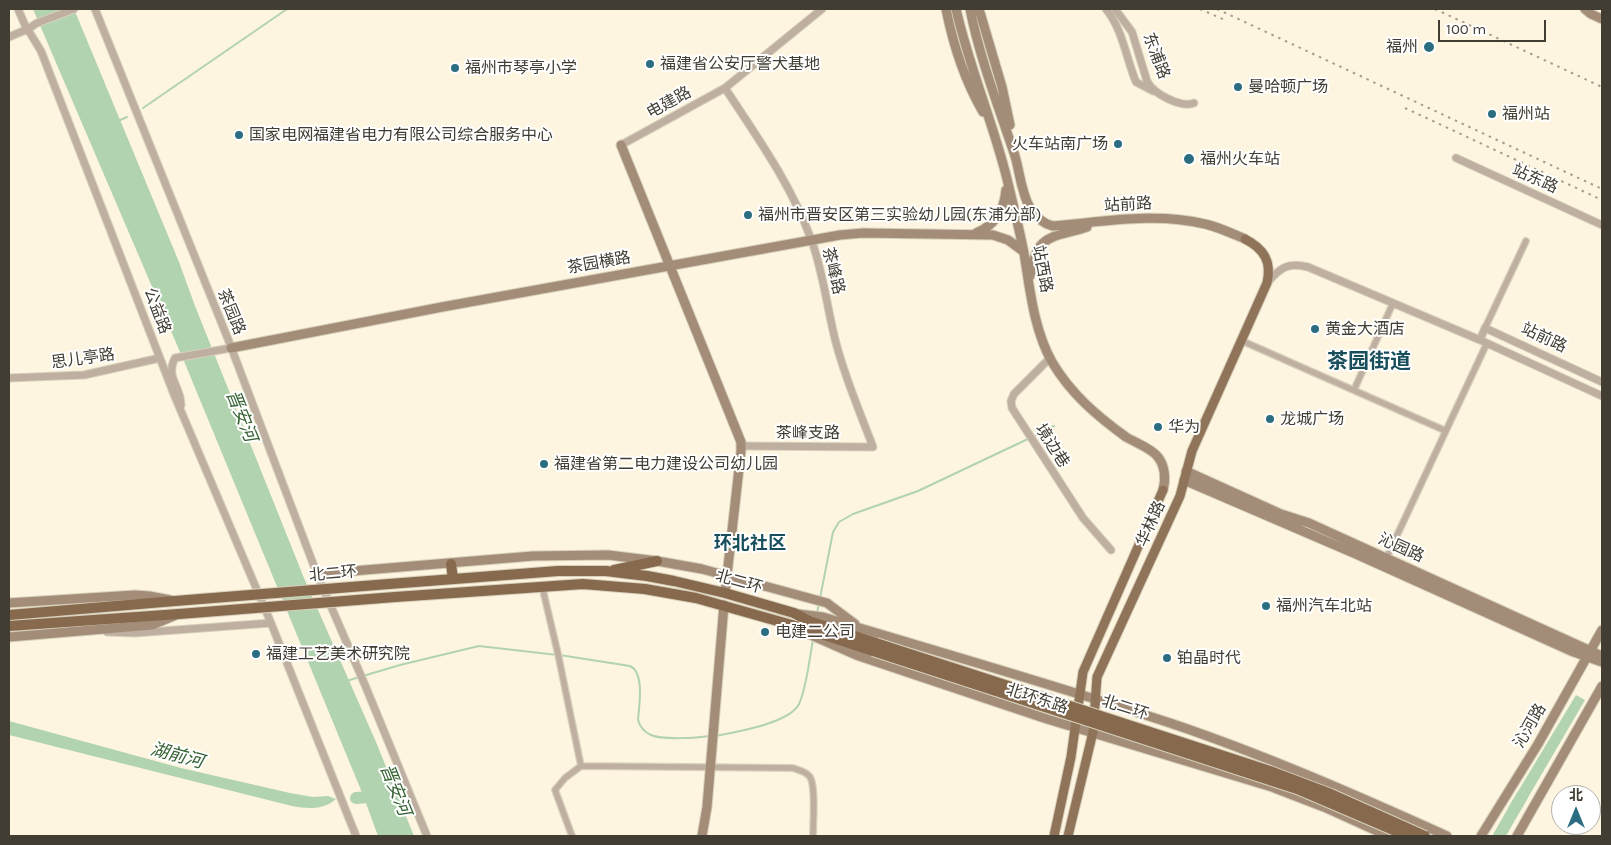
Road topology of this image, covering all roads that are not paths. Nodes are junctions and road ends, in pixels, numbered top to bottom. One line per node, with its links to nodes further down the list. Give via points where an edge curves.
1 (18, 9): 13 (street, 公益路)
2 (74, 9): 13 (street)
3 (95, 9): 37 (street, 茶园路)
4 (822, 9): 15 (street, 电建路)
5 (946, 9): 18 (main road, via 973,95)
6 (956, 9): 18 (main road, 站西路)
7 (970, 9): 21 (main road)
8 (978, 9): 21 (main road, via 1002,87)
9 (1106, 9): 16 (street, 东浦路, via 1114,20 1136,82)
10 (1115, 9): 16 (street, 东浦路, via 1132,32 1150,86)
11 (1585, 9): 12 (main road)
12 (1602, 19)
13 (28, 29): 14 (street); 38 (street, 公益路, via 42,51)
14 (9, 36)
15 (725, 88): 19 (street, 电建路); 27 (street, 茶峰路, via 782,175)
16 (1162, 94): 17 (street, via 1179,104)
17 (1194, 103)
18 (992, 127): 22 (main road, 站西路)
19 (622, 145): 30 (main road)
20 (1456, 158): 24 (street, 站东路)
21 (1016, 159): 23 (main road, 站前路, via 1024,196 1035,214 1047,225)
22 (1008, 181): 25 (main road, via 998,218); 29 (main road, 站西路)
23 (1101, 222): 26 (main road, 站前路, via 1144,218 1193,221); 31 (main road, via 1047,238 1035,252)
24 (1602, 225)
25 (976, 234): 27 (main road, 茶园横路, via 863,234); 29 (main road, 茶园横路, via 1001,237)
26 (1244, 239): 32 (main road, 华林路, via 1259,248 1266,258 1269,268)
27 (812, 240): 30 (main road, 茶园横路); 47 (street, 茶峰路, via 836,341)
28 (1526, 241): 34 (street)
29 (1023, 252): 31 (main road, 站西路)
30 (670, 265): 37 (main road, 茶园横路); 46 (main road)
31 (1029, 282): 39 (main road, 站西路, via 1041,336)
32 (1267, 283): 33 (street, 站前路, via 1281,269 1301,265); 35 (main road, 华林路)
33 (1394, 303): 36 (street, 站前路); 42 (street)
34 (1485, 328): 36 (street); 41 (street, 站前路)
35 (1240, 340): 42 (street); 48 (main road, 华林路, via 1192,451)
36 (1483, 341): 43 (street, 站前路); 45 (street)
37 (231, 348): 44 (street, via 175,358 171,374 180,397); 55 (street, 茶园路)
38 (160, 358): 40 (street, 思儿亭路, via 84,376); 44 (street, 公益路)
39 (1050, 358): 49 (main road, 站西路, via 1072,392 1109,424 1159,458 1165,475); 50 (street, 境边巷, via 1012,397 1012,408 1086,523)
40 (9, 378)
41 (1602, 382)
42 (1354, 390): 45 (street)
43 (1602, 396)
44 (180, 407): 65 (street, 公益路)
45 (1446, 430): 52 (street)
46 (742, 446): 47 (street, 茶峰支路); 56 (main road)
47 (873, 447)
48 (1185, 476): 52 (main road, 沁园路); 78 (main road, 华林路, via 1180,496 1097,677)
49 (1163, 490): 77 (main road, 华林路, via 1083,672)
50 (1111, 550)
51 (657, 561): 53 (main road, via 584,554); 54 (highway); 56 (main road)
52 (1384, 562): 73 (main road, 沁园路)
53 (451, 564): 55 (main road); 57 (highway)
54 (606, 572): 57 (highway, 北二环, via 558,571); 59 (highway, 北二环, via 674,581)
55 (316, 574): 84 (street, 茶园路)
56 (728, 576): 59 (main road); 68 (main road, via 827,603)
57 (453, 579): 60 (highway, 北二环, bridge)
58 (542, 586): 62 (highway, 北二环, via 583,584 645,589); 63 (highway, 北二环, bridge); 81 (street)
59 (725, 593): 67 (highway, 北二环, via 794,613)
60 (175, 601): 61 (main road, via 135,595); 64 (highway, 北二环)
61 (11, 603)
62 (724, 606): 67 (highway, 北二环, via 791,626); 82 (main road)
63 (179, 614): 66 (highway, 北二环); 70 (main road, via 152,625)
64 (9, 615)
65 (271, 623): 70 (street, via 135,633); 83 (street, 公益路)
66 (9, 626)
67 (813, 626): 68 (main road); 72 (highway, 北二环); 79 (main road, 北环东路, via 856,655)
68 (861, 628): 77 (main road)
69 (1602, 630): 73 (main road, 沁河路)
70 (92, 631): 71 (main road)
71 (9, 637)
72 (874, 647): 91 (highway, 北二环, bridge, via 1297,789); 92 (highway, 北二环, bridge, via 1270,771)
73 (1589, 654): 74 (main road, 沁园路); 75 (main road); 94 (main road, 沁河路)
74 (1602, 656)
75 (1602, 662)
76 (1602, 686): 95 (main road)
77 (1080, 694): 78 (main road); 79 (main road, 华林路)
78 (1096, 700): 80 (main road, 华林路); 93 (main road, via 1291,768)
79 (1076, 727): 80 (main road, 北环东路); 88 (main road, 华林路)
80 (1093, 732): 89 (main road, 华林路); 90 (main road, 北环东路, via 1287,792)
81 (581, 766): 82 (street); 85 (street, via 555,790)
82 (710, 767): 86 (main road); 87 (street, via 792,768 806,773 811,778 814,797)
83 (356, 836)
84 (428, 836)
85 (572, 836)
86 (702, 836)
87 (814, 836)
88 (1054, 836)
89 (1068, 836)
90 (1388, 836)
91 (1407, 836)
92 (1425, 836)
93 (1447, 836)
94 (1481, 836)
95 (1517, 836)

